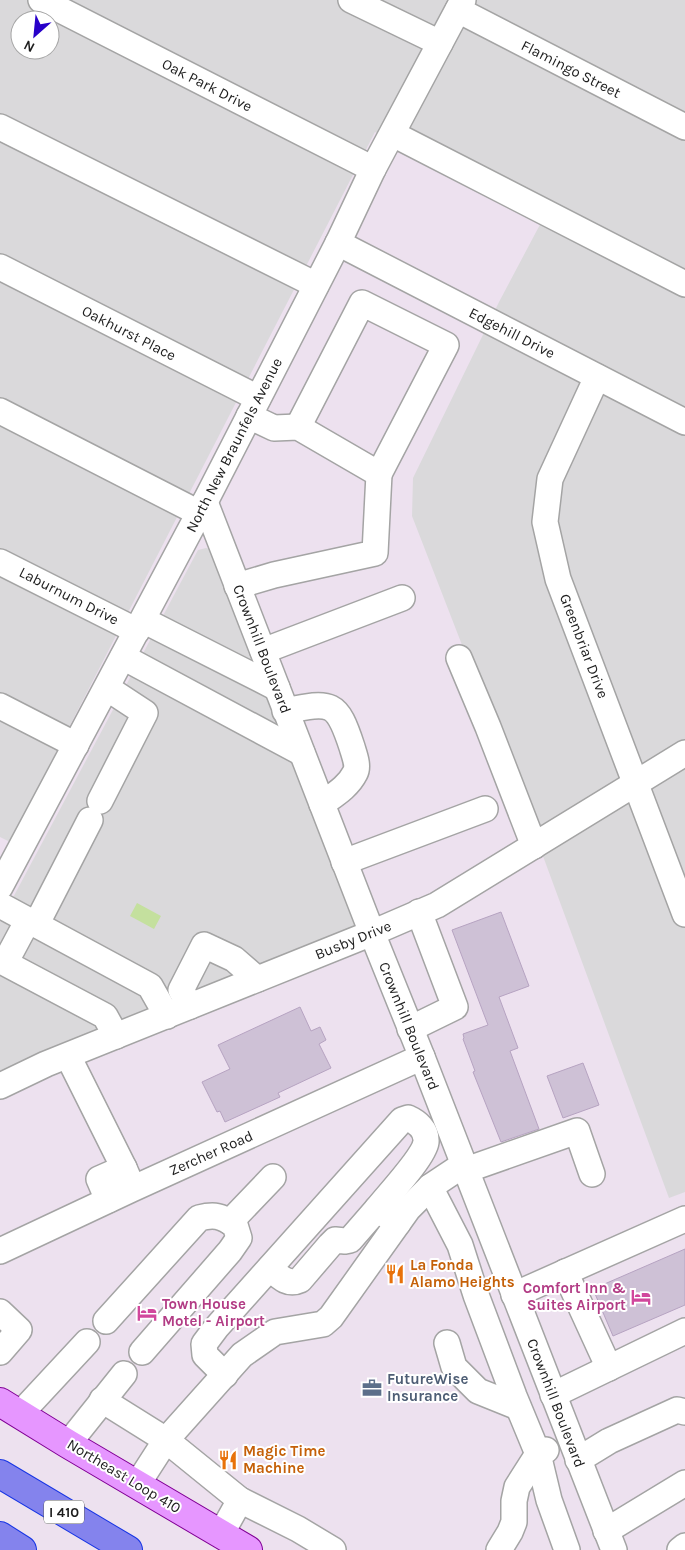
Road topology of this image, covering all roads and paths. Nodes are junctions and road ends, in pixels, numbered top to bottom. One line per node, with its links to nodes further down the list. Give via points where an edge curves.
1 (41, 0): 8 (street, Oak Park Drive)
2 (351, 0): 4 (street)
3 (460, 5): 4 (street, North New Braunfels Avenue); 6 (street, Flamingo Street)
4 (440, 43): 7 (street, North New Braunfels Avenue)
5 (0, 127): 12 (street)
6 (685, 127)
7 (393, 134): 8 (street, North New Braunfels Avenue); 11 (street)
8 (373, 169): 9 (street, North New Braunfels Avenue)
9 (338, 243): 12 (street, North New Braunfels Avenue); 13 (street, Edgehill Drive)
10 (0, 267): 14 (street, Oakhurst Place)
11 (685, 284)
12 (316, 285): 14 (street, North New Braunfels Avenue)
13 (597, 377): 16 (street, Edgehill Drive); 33 (street, Greenbriar Drive, via 550,479 545,522 558,579)
14 (253, 407): 17 (street, Oakhurst Place, via 274,428); 19 (street, North New Braunfels Avenue)
15 (0, 411): 19 (street)
16 (685, 422)
17 (298, 427): 18 (street); 18 (street, via 362,303 446,345)
18 (378, 474): 21 (street, via 375,553)
19 (202, 508): 21 (street, Crownhill Boulevard); 23 (street, North New Braunfels Avenue)
20 (0, 562): 23 (street, Laburnum Drive)
21 (237, 586): 24 (street, Crownhill Boulevard)
22 (402, 598): 24 (street)
23 (140, 626): 25 (street, North New Braunfels Avenue); 28 (street, Laburnum Drive)
24 (263, 651): 28 (street, Crownhill Boulevard)
25 (123, 657): 27 (street, North New Braunfels Avenue); 31 (street)
26 (458, 658): 36 (street)
27 (107, 688): 30 (street, North New Braunfels Avenue); 43 (street, via 145,713 95,811)
28 (281, 699): 31 (street, Crownhill Boulevard); 34 (street, via 330,707 345,725 356,770 349,784)
29 (0, 706): 30 (street)
30 (76, 745): 37 (street, North New Braunfels Avenue)
31 (302, 752): 34 (street, Crownhill Boulevard)
32 (685, 753): 33 (street, Busby Drive)
33 (635, 784): 36 (street, Busby Drive); 42 (street, Greenbriar Drive)
34 (322, 804): 38 (street, Crownhill Boulevard)
35 (485, 809): 38 (street)
36 (534, 846): 41 (street, Busby Drive)
37 (8, 852): 39 (street, North New Braunfels Avenue)
38 (344, 862): 44 (street, Crownhill Boulevard)
39 (0, 887)
40 (0, 905): 43 (street)
41 (419, 912): 44 (street, Busby Drive); 48 (street, via 455,1007)
42 (685, 914)
43 (32, 922): 47 (street, via 150,986); 49 (street, via 5,963 105,1016)
44 (372, 933): 45 (street, Busby Drive); 48 (street, Crownhill Boulevard)
45 (257, 979): 46 (street, Busby Drive); 46 (street, via 234,959 204,945 181,990)
46 (190, 1006): 47 (street, Busby Drive)
47 (167, 1016): 49 (street, Busby Drive)
48 (410, 1029): 51 (street, Crownhill Boulevard)
49 (116, 1036): 50 (street, Busby Drive)
50 (68, 1056): 52 (street, Busby Drive); 56 (street)
51 (422, 1057): 53 (street, Crownhill Boulevard); 56 (street, Zercher Road)
52 (0, 1086)
53 (464, 1167): 54 (street, via 577,1131); 57 (street); 65 (street, Crownhill Boulevard)
54 (592, 1174)
55 (273, 1177): 60 (street)
56 (128, 1178): 62 (street, Zercher Road, via 108,1200)
57 (430, 1187): 61 (street); 79 (street, via 460,1244)
58 (377, 1209): 61 (street); 63 (street, via 350,1240 335,1240 300,1280 287,1282); 63 (street, via 422,1153 426,1141 423,1129 408,1118 402,1120)
59 (685, 1219): 64 (street)
60 (230, 1222): 67 (street, via 212,1215 199,1218); 72 (street, via 235,1225 239,1238)
61 (398, 1223): 75 (street, via 327,1321 275,1332 242,1355)
62 (2, 1246)
63 (270, 1268): 75 (street, via 204,1344 205,1355)
64 (565, 1272): 65 (street); 73 (street)
65 (514, 1295): 76 (street, Crownhill Boulevard)
66 (0, 1312): 71 (street, via 20,1330)
67 (106, 1322)
68 (685, 1332): 73 (street)
69 (87, 1342): 78 (street)
70 (447, 1342): 79 (street, via 454,1367 478,1391)
71 (0, 1352)
72 (142, 1352)
73 (609, 1368): 76 (street)
74 (124, 1374): 77 (street)
75 (225, 1375): 81 (street)
76 (553, 1395): 83 (street, Crownhill Boulevard)
77 (102, 1400): 81 (street); 82 (street)
78 (10, 1408): 82 (main road, Northeast Loop 410)
79 (518, 1408): 84 (street)
80 (685, 1412): 83 (street, via 677,1410 609,1441)
81 (166, 1440): 87 (street); 88 (street)
82 (68, 1444): 87 (main road, Northeast Loop 410)
83 (574, 1450): 84 (street); 91 (street, Crownhill Boulevard)
84 (538, 1454): 97 (street, via 517,1487 514,1522); 98 (street, via 549,1500)
85 (0, 1474): 94 (highway, I 410)
86 (685, 1483): 91 (street)
87 (138, 1485): 89 (main road, Northeast Loop 410)
88 (240, 1500): 89 (street); 96 (street)
89 (221, 1534): 95 (main road, Northeast Loop 410)
90 (0, 1536): 93 (highway)
91 (610, 1540)
92 (685, 1546): 99 (street)
93 (22, 1550)
94 (128, 1550)
95 (248, 1550)
96 (333, 1550)
97 (499, 1550)
98 (567, 1550)
99 (680, 1550)

